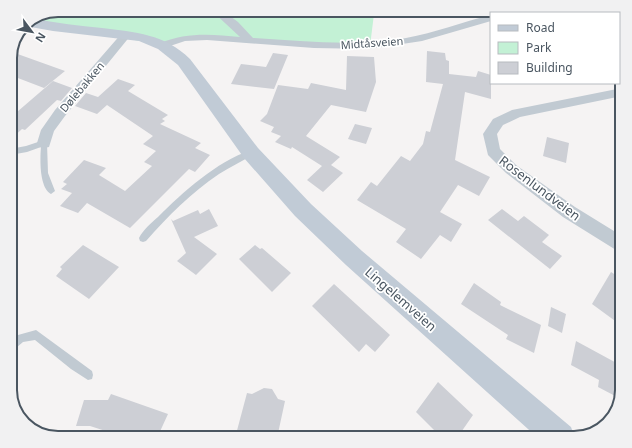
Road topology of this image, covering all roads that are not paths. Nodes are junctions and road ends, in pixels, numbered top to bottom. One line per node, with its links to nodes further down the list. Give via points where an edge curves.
1 (225, 17): 5 (street)
2 (490, 18): 5 (street, Midtåsveien, via 451,32 390,44 351,46)
3 (36, 24): 4 (main road)
4 (126, 35): 6 (main road); 8 (street, Dølebakken, via 60,113 48,130)
5 (250, 41): 6 (street, Midtåsveien, via 195,37 174,40)
6 (164, 45): 10 (main road, Lingelemveien, via 172,49 184,62)
7 (615, 93): 13 (street, Rosenlundveien, via 517,113 498,122 490,134 493,151 511,169 569,212)
8 (44, 143): 9 (lane); 11 (lane, via 44,173)
9 (17, 151)
10 (251, 153): 12 (lane, via 212,175 191,191); 16 (main road, Lingelemveien, via 303,210 354,258)
11 (51, 191)
12 (143, 238)
13 (615, 241)
14 (17, 342): 15 (lane, via 21,338 36,335)
15 (88, 375)
16 (552, 431)

